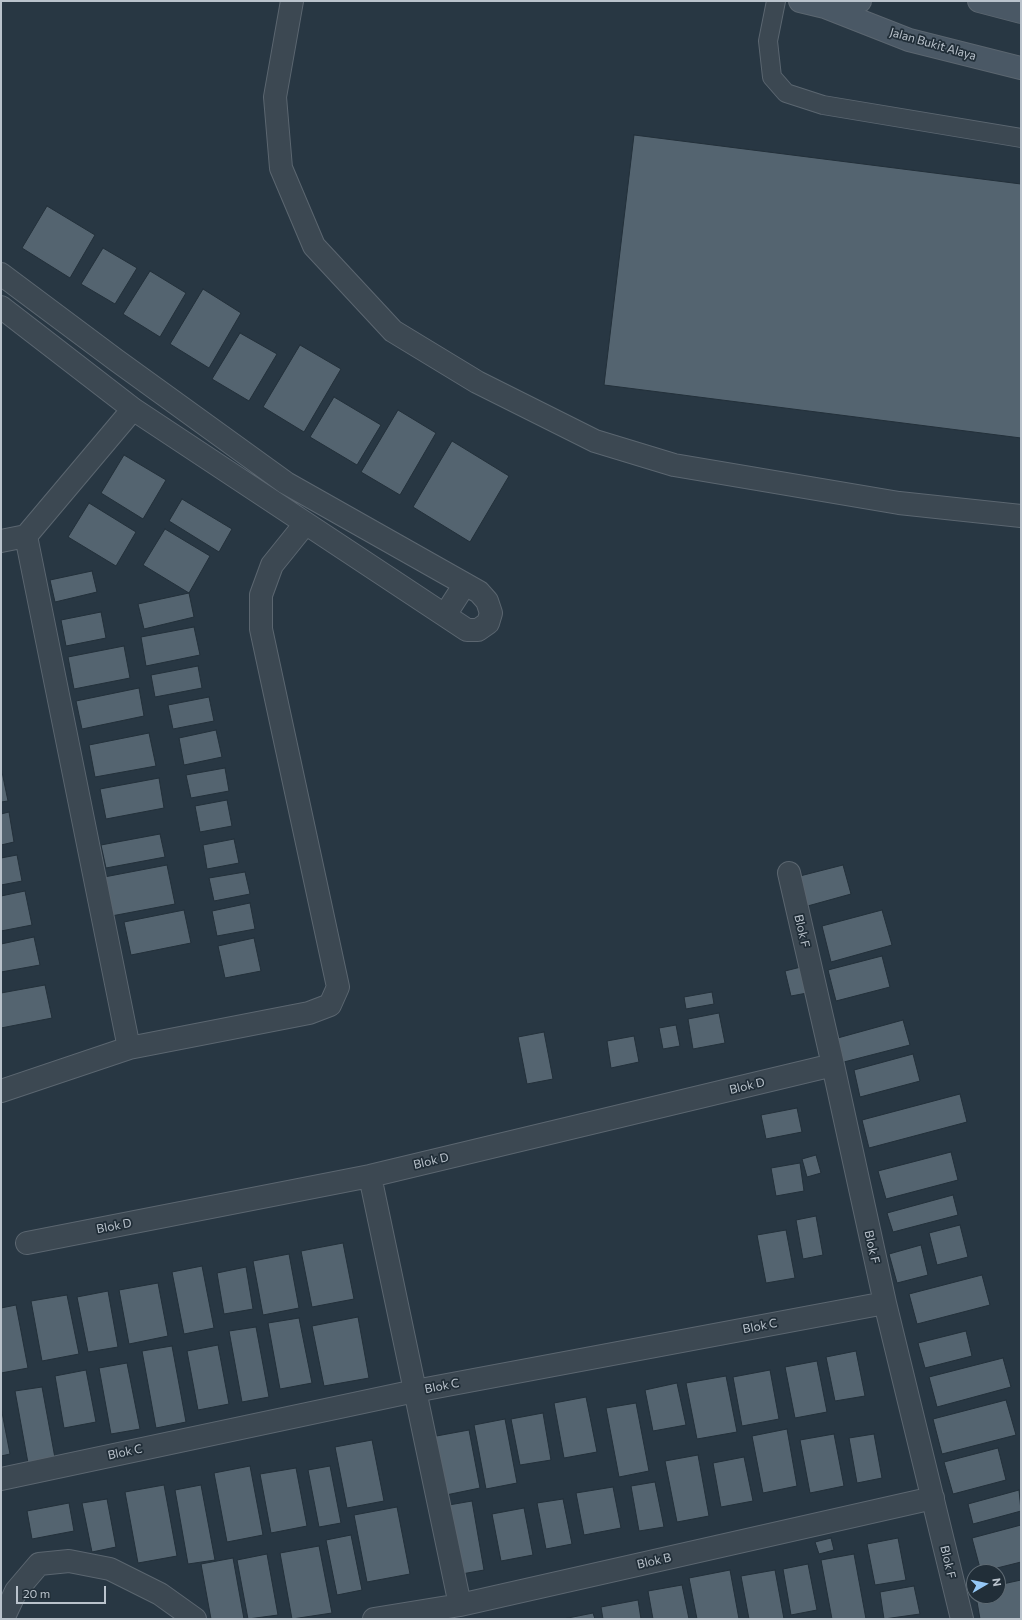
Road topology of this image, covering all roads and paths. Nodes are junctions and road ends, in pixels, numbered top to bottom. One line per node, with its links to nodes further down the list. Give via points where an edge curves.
1 (292, 1): 13 (street, via 274,97 281,168 314,246 393,331 477,382 595,441 674,465 899,503)
2 (776, 1): 9 (lane, via 768,41 772,77 786,94 823,105)
3 (800, 1): 6 (street, Jalan Bukit Alaya)
4 (860, 1): 6 (street, Jalan Bukit Alaya)
5 (979, 1): 7 (street)
6 (825, 6): 8 (street, Jalan Bukit Alaya, via 909,40)
7 (1021, 12)
8 (1021, 68)
9 (1021, 138)
10 (1, 274): 17 (street, via 286,483)
11 (1, 307): 12 (street)
12 (133, 409): 14 (street); 15 (street)
13 (1021, 516)
14 (305, 524): 18 (street); 20 (street, via 272,565 261,595 261,629 338,987 330,1005 309,1013)
15 (26, 536): 16 (street); 20 (street)
16 (1, 541)
17 (465, 584): 18 (street); 18 (street, via 479,592 487,601 491,613 488,624 478,630 467,630)
18 (445, 615)
19 (789, 873): 21 (street, Blok F)
20 (129, 1048): 22 (street)
21 (833, 1065): 23 (street, Blok D); 25 (street, Blok F)
22 (1, 1091)
23 (370, 1176): 24 (street, Blok D); 26 (street)
24 (27, 1243)
25 (884, 1303): 26 (street, Blok C); 28 (street, Blok F)
26 (415, 1391): 27 (street, Blok C); 29 (street)
27 (1, 1478)
28 (933, 1498): 29 (street, Blok B); 33 (street, Blok F)
29 (460, 1605): 32 (street, Blok B)
30 (3, 1619): 31 (street, via 16,1591 39,1564 69,1561 110,1569 160,1594)
31 (194, 1619)
32 (374, 1619)
33 (962, 1619)

